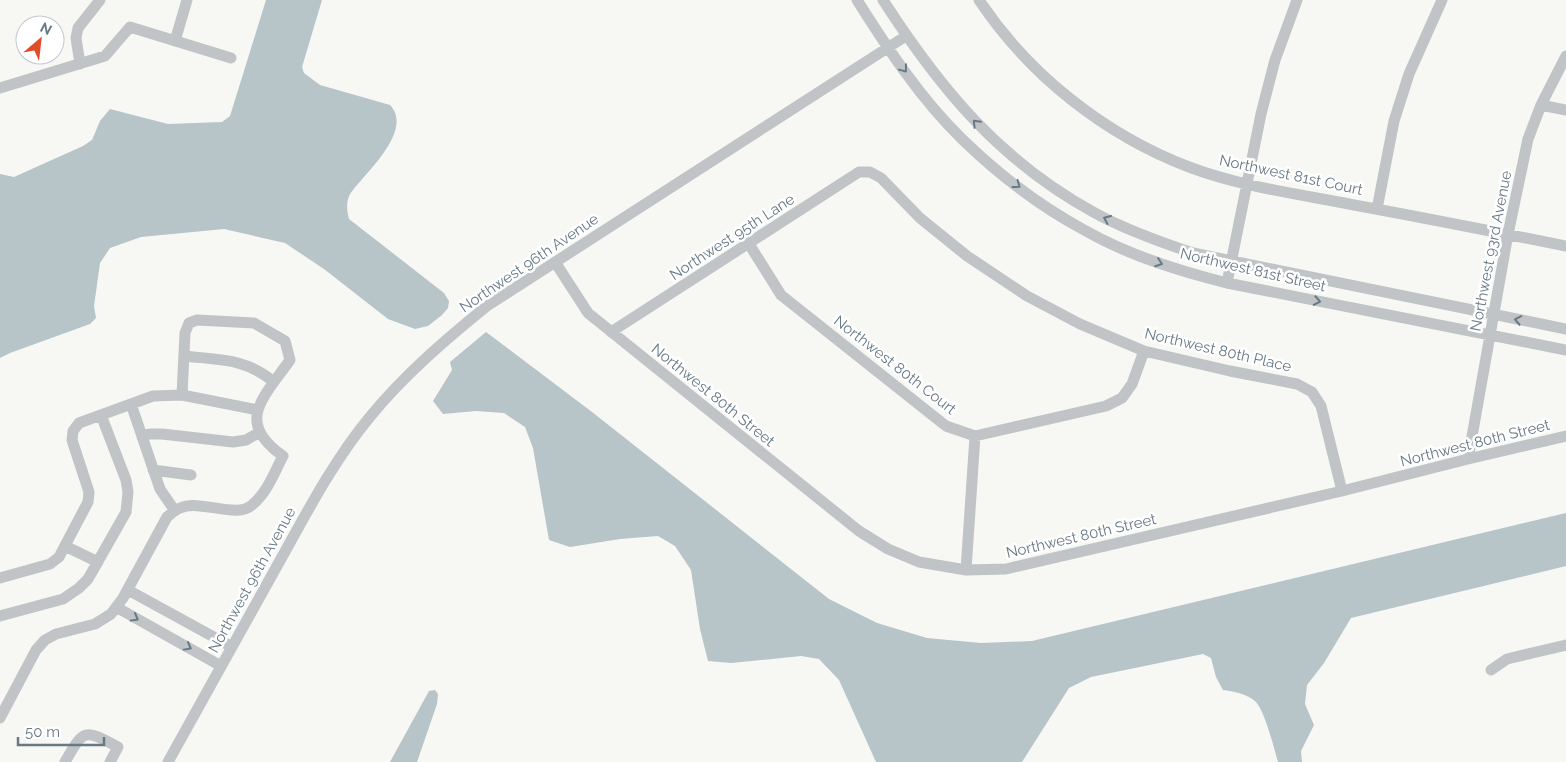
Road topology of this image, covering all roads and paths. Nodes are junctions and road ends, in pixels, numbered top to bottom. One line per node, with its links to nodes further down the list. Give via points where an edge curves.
1 (100, 0): 13 (street, via 78,28 76,38)
2 (187, 0): 9 (street)
3 (857, 0): 10 (street, Northwest 81st Street)
4 (883, 0): 8 (street, Northwest 81st Street)
5 (979, 0): 18 (street, Northwest 81st Court, via 1027,59 1064,95 1106,125 1145,148 1190,167)
6 (1297, 0): 18 (street, via 1275,60)
7 (1442, 0): 19 (street, via 1409,74 1394,121)
8 (906, 36): 10 (street, Northwest 96th Avenue); 24 (street, Northwest 81st Street, one-way to 8, via 1146,237 1096,214 1055,189 1014,159 976,123)
9 (175, 41): 12 (street); 13 (street, via 130,27 105,56)
10 (888, 48): 23 (street, Northwest 96th Avenue); 25 (street, Northwest 81st Street, one-way to 25, via 926,99 962,138 1003,175 1045,206 1086,232 1139,256)
11 (1566, 56): 15 (street, Northwest 93rd Avenue)
12 (230, 58)
13 (80, 64): 14 (street)
14 (0, 88)
15 (1541, 105): 16 (street); 20 (street, Northwest 93rd Avenue, via 1528,139)
16 (1566, 110)
17 (870, 172): 21 (street, Northwest 95th Lane, via 859,172); 31 (street, Northwest 80th Place, via 881,178 920,218 967,256 1026,296 1080,324)
18 (1247, 184): 19 (street, Northwest 81st Court); 24 (street)
19 (1377, 209): 20 (street, Northwest 81st Court)
20 (1508, 234): 22 (street, Northwest 81st Court); 26 (street, Northwest 93rd Avenue)
21 (749, 244): 28 (street, Northwest 95th Lane); 39 (street, Northwest 80th Court, via 781,295 946,426)
22 (1566, 246)
23 (555, 262): 28 (street, Northwest 80th Street, via 588,313); 57 (street, Northwest 96th Avenue, via 487,306 445,340 368,418 336,463)
24 (1232, 262): 25 (street); 26 (street, Northwest 81st Street)
25 (1227, 283): 29 (street, Northwest 81st Street, one-way to 29)
26 (1494, 315): 27 (street, Northwest 81st Street, one-way to 26); 29 (street, Northwest 93rd Avenue)
27 (1566, 329)
28 (611, 332): 49 (street, Northwest 80th Street, via 859,531 888,550 919,562)
29 (1490, 335): 30 (street, Northwest 81st Street); 42 (street, Northwest 93rd Avenue)
30 (1566, 350)
31 (1144, 351): 39 (street, via 1132,384 1122,398 1106,406); 45 (street, Northwest 80th Place, via 1297,384 1312,392 1321,406)
32 (184, 356): 33 (street, via 238,361 266,374); 33 (street, via 189,323 197,320 254,324 285,341 290,360); 34 (street)
33 (274, 382): 36 (street)
34 (182, 395): 35 (street, via 153,396); 36 (street)
35 (131, 404): 37 (street); 41 (street)
36 (258, 410): 38 (street)
37 (101, 415): 47 (street, via 79,424 73,431 72,440 89,492 88,502); 48 (street, via 128,492 126,512)
38 (260, 432): 41 (street, via 246,440 233,442 162,434); 46 (street, via 265,441 283,456 262,496 250,507 239,510 193,504)
39 (975, 436): 49 (street)
40 (1566, 436): 42 (street, Northwest 80th Street)
41 (142, 437): 43 (street)
42 (1468, 459): 45 (street, Northwest 80th Street)
43 (154, 470): 44 (street); 46 (street, via 160,489)
44 (191, 474)
45 (1342, 491): 49 (street, Northwest 80th Street, via 1006,569)
46 (175, 511): 51 (street, via 168,517)
47 (65, 546): 48 (street); 50 (street, via 60,557 50,564)
48 (98, 562): 54 (street, via 88,579 63,600)
49 (966, 570)
50 (0, 578)
51 (128, 590): 52 (street); 53 (street)
52 (116, 607): 55 (street, one-way to 55); 60 (street, via 95,624 56,634 46,640 36,650)
53 (166, 610): 55 (street); 57 (street)
54 (0, 616)
55 (154, 629): 58 (street, one-way to 58)
56 (1566, 645): 59 (street, via 1507,658)
57 (232, 647): 58 (street, Northwest 96th Avenue)
58 (221, 666): 63 (street, Northwest 96th Avenue)
59 (1491, 670)
60 (0, 717)
61 (65, 762): 62 (street, via 77,740 94,734 118,747)
62 (110, 762)
63 (168, 762)

